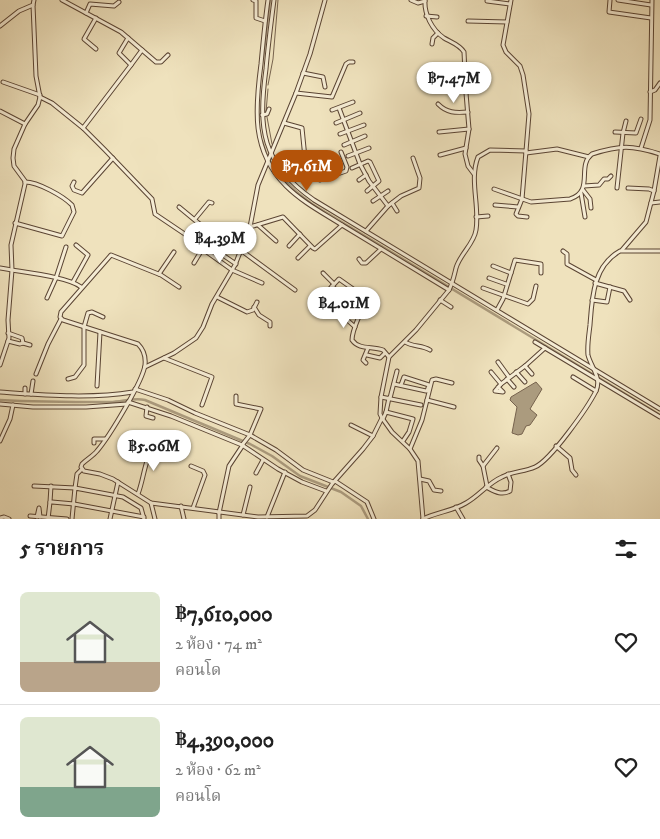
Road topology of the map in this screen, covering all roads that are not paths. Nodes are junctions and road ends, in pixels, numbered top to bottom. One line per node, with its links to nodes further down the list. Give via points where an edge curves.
1 (34, 0): 15 (street)
2 (62, 0): 16 (street)
3 (253, 0): 21 (street, via 256,2 256,18)
4 (268, 0): 21 (street)
5 (274, 0): 48 (street)
6 (325, 0): 33 (street)
7 (411, 0): 8 (street, via 418,3)
8 (425, 0): 17 (street)
9 (610, 0): 20 (street, via 609,12)
10 (618, 0): 14 (street)
11 (487, 1): 13 (street)
12 (119, 2): 16 (street, via 114,6 90,4)
13 (510, 2): 23 (street)
14 (652, 2): 20 (street)
15 (33, 5): 24 (street); 39 (street)
16 (86, 13): 19 (street)
17 (426, 16): 18 (street); 25 (street)
18 (437, 17)
19 (96, 18): 26 (street); 28 (street, via 84,39)
20 (651, 18): 37 (street)
21 (266, 21): 81 (street, via 256,113 259,138)
22 (468, 21): 23 (street)
23 (507, 22): 72 (street, via 504,49 520,66 529,114)
24 (0, 26)
25 (438, 33): 27 (street); 46 (street, via 464,52)
26 (128, 38): 29 (street); 32 (street, via 119,54)
27 (432, 44)
28 (96, 49)
29 (142, 50): 30 (street, via 157,63); 32 (street)
30 (168, 55)
31 (353, 62): 38 (street, via 346,64 332,97)
32 (130, 65): 57 (street)
33 (303, 73): 36 (street, via 323,77); 38 (street)
34 (3, 82): 39 (street)
35 (660, 82): 37 (street)
36 (325, 87)
37 (650, 92): 70 (street, via 650,121)
38 (296, 93): 54 (street)
39 (40, 96): 55 (street); 57 (street)
40 (354, 102): 42 (street)
41 (438, 104): 46 (street, via 451,113)
42 (339, 108): 44 (street); 51 (street)
43 (269, 109): 48 (street)
44 (332, 110)
45 (0, 111): 55 (street)
46 (468, 112): 58 (street)
47 (360, 113): 51 (street)
48 (264, 115): 49 (street); 74 (street, via 265,136)
49 (272, 116)
50 (641, 119): 62 (street, via 637,132)
51 (343, 120): 53 (street); 59 (street)
52 (626, 121): 62 (street)
53 (336, 122)
54 (284, 123): 71 (street, via 302,128 305,158 320,180 346,171); 74 (street)
55 (25, 124): 88 (street, via 13,158 15,168)
56 (364, 125): 59 (street)
57 (83, 128): 79 (street)
58 (469, 129): 60 (street); 69 (street)
59 (348, 131): 63 (street); 65 (street)
60 (439, 132)
61 (615, 132): 62 (street)
62 (623, 132): 67 (street)
63 (340, 134)
64 (364, 136): 65 (street)
65 (352, 142): 66 (street); 73 (street)
66 (344, 144)
67 (622, 147): 70 (street); 78 (street); 91 (street)
68 (369, 148): 73 (street)
69 (466, 148): 75 (street); 84 (street, via 466,160)
70 (641, 148): 76 (street)
71 (341, 152)
72 (526, 152): 78 (street, via 558,150); 84 (street, via 487,151 478,157); 99 (street)
73 (356, 153): 77 (street); 82 (street)
74 (271, 154): 81 (street); 122 (street, via 300,190)
75 (440, 155)
76 (660, 155): 97 (street)
77 (348, 156)
78 (589, 157): 94 (street)
79 (113, 158): 89 (street, via 82,193 73,188); 125 (street, via 153,201 154,212)
80 (413, 158): 103 (street, via 420,185)
81 (268, 161): 120 (street, via 291,191); 121 (street, via 258,186)
82 (360, 164): 83 (street); 85 (street); 90 (street, via 370,162 379,181)
83 (352, 168)
84 (474, 174): 112 (street)
85 (366, 176): 87 (street); 90 (street)
86 (611, 176): 94 (street, via 599,185)
87 (359, 180)
88 (25, 182): 118 (street); 118 (street, via 62,198 74,210 62,236)
89 (74, 182)
90 (373, 186): 95 (street); 98 (street)
91 (617, 188)
92 (628, 188): 97 (street)
93 (494, 189): 99 (street)
94 (582, 190): 99 (street, via 576,197 565,199 534,202); 109 (street, via 590,199); 116 (street)
95 (367, 191)
96 (388, 191): 98 (street)
97 (654, 191): 104 (street)
98 (380, 196): 100 (street); 106 (street)
99 (522, 199): 108 (street)
100 (373, 200)
101 (660, 202): 104 (street)
102 (212, 203): 117 (street, via 209,202)
103 (392, 203): 106 (street); 110 (street)
104 (651, 203): 133 (street, via 646,222)
105 (496, 205): 108 (street)
106 (388, 206): 111 (street)
107 (179, 207): 117 (street)
108 (518, 207): 115 (street, via 516,215)
109 (591, 208)
110 (397, 211)
111 (381, 213): 114 (street); 122 (street)
112 (476, 216): 113 (street); 155 (street, via 475,236 456,266)
113 (488, 216)
114 (386, 217)
115 (527, 217)
116 (585, 217)
117 (194, 219): 125 (street, via 202,226)
118 (15, 223): 144 (street, via 10,245)
119 (258, 225): 121 (street); 123 (street, via 283,217); 124 (street)
120 (342, 225): 128 (street, via 317,248); 132 (street)
121 (250, 227): 134 (street)
122 (366, 231): 155 (street)
123 (300, 234): 127 (street); 128 (street)
124 (276, 241)
125 (197, 243): 130 (street)
126 (76, 245): 153 (street, via 88,256)
127 (289, 246)
128 (310, 246): 138 (street)
129 (66, 247): 150 (street)
130 (204, 247): 140 (street); 145 (street)
131 (214, 249): 141 (street)
132 (381, 249): 139 (street, via 366,263); 164 (street)
133 (622, 250): 137 (street); 152 (street, via 610,259)
134 (242, 251): 141 (street); 163 (street)
135 (563, 251): 152 (street, via 567,254 567,264)
136 (174, 252): 149 (street)
137 (660, 252)
138 (298, 258)
139 (359, 259)
140 (194, 263)
141 (236, 264): 145 (street)
142 (493, 266): 147 (street)
143 (0, 268): 144 (street)
144 (12, 270): 150 (street); 182 (street)
145 (232, 270): 154 (street); 165 (street)
146 (324, 273): 157 (street)
147 (511, 273): 148 (street, via 517,260 541,264); 156 (street)
148 (541, 273)
149 (159, 274): 159 (street, via 111,255); 160 (street)
150 (56, 278): 153 (street); 167 (street)
151 (489, 278): 156 (street)
152 (596, 281): 161 (street); 169 (street)
153 (73, 282): 159 (street)
154 (262, 283)
155 (453, 284): 164 (street); 174 (street)
156 (506, 284): 166 (street)
157 (333, 285): 175 (street); 175 (street, via 340,279 364,293); 180 (street, via 324,297)
158 (536, 286): 166 (street, via 533,299 528,304)
159 (81, 287): 177 (street, via 62,310)
160 (178, 287)
161 (610, 287): 169 (street, via 607,302); 170 (street, via 625,291)
162 (483, 288): 166 (street)
163 (295, 290)
164 (449, 290): 168 (street)
165 (217, 296): 172 (street, via 245,312 252,311); 196 (street, via 196,338)
166 (504, 296): 174 (street)
167 (47, 298)
168 (440, 300): 173 (street); 184 (street)
169 (592, 300): 207 (street, via 588,349)
170 (630, 300)
171 (257, 302): 172 (street)
172 (254, 307): 178 (street)
173 (451, 307)
174 (498, 310): 188 (street)
175 (360, 311): 180 (street)
176 (103, 317): 179 (street, via 89,312)
177 (61, 319): 179 (street); 205 (street)
178 (270, 326)
179 (84, 327): 181 (street); 210 (street, via 84,365 75,377)
180 (355, 327): 189 (street, via 352,342)
181 (100, 331): 200 (street, via 138,344 144,352); 216 (street)
182 (8, 333): 183 (street); 186 (street, via 22,338)
183 (8, 341): 186 (street); 199 (street)
184 (405, 342): 191 (street); 195 (street)
185 (536, 342): 190 (street)
186 (23, 343): 187 (street)
187 (30, 345)
188 (555, 346): 192 (street); 207 (street)
189 (368, 348): 193 (street, via 379,348); 198 (street, via 363,360)
190 (545, 348): 192 (street); 201 (street)
191 (430, 350)
192 (552, 352): 207 (street)
193 (385, 353): 194 (street, via 380,358); 195 (street)
194 (367, 355)
195 (389, 357): 225 (street)
196 (164, 358): 200 (street); 230 (street, via 212,377)
197 (498, 362): 208 (street)
198 (366, 363)
199 (0, 365)
200 (145, 366): 221 (street)
201 (525, 366): 204 (street); 206 (street)
202 (397, 371): 214 (street)
203 (491, 372): 208 (street, via 500,385)
204 (516, 372): 208 (street); 212 (street)
205 (36, 374)
206 (532, 374)
207 (596, 375): 219 (street); 235 (street); 237 (street)
208 (508, 378): 217 (street)
209 (574, 378): 219 (street)
210 (68, 379)
211 (34, 381): 223 (street)
212 (524, 382)
213 (452, 383): 227 (street, via 432,380)
214 (394, 384): 215 (street); 226 (street)
215 (401, 385): 215 (street, via 404,377 429,385 427,391)
216 (97, 386)
217 (514, 387)
218 (26, 388): 222 (street)
219 (596, 391): 249 (street)
220 (0, 392): 222 (street)
221 (134, 392): 223 (street, via 113,395); 228 (street); 241 (street, via 163,398)
222 (25, 394): 223 (street)
223 (31, 394)
224 (236, 396): 241 (street, via 236,404 261,409)
225 (381, 397): 226 (street); 239 (street)
226 (390, 398): 231 (street); 236 (street)
227 (427, 400): 234 (street); 251 (street)
228 (128, 402): 232 (street, via 86,407); 233 (street); 244 (street)
229 (0, 404): 232 (street)
230 (202, 405)
231 (422, 405)
232 (13, 406): 245 (street, via 9,424)
233 (147, 407): 238 (street, via 146,416); 248 (street)
234 (454, 407)
235 (660, 409)
236 (386, 412): 239 (street); 247 (street, via 413,418)
237 (660, 417)
238 (153, 418)
239 (382, 418): 242 (street); 247 (street)
240 (351, 426): 242 (street)
241 (249, 435): 248 (street); 263 (street, via 303,470)
242 (373, 436): 263 (street)
243 (100, 438): 244 (street)
244 (105, 439): 256 (street, via 82,464)
245 (0, 441)
246 (158, 442): 271 (street, via 146,461)
247 (403, 442): 251 (street)
248 (243, 445): 253 (street); 280 (street, via 229,466)
249 (556, 446): 259 (street, via 535,467); 260 (street, via 570,458)
250 (497, 448): 255 (street)
251 (410, 449): 261 (street, via 418,461)
252 (479, 457): 255 (street)
253 (263, 460): 257 (street); 258 (street)
254 (191, 466): 278 (street, via 205,475)
255 (484, 466): 266 (street)
256 (82, 469): 262 (street); 268 (street, via 77,474)
257 (284, 472): 269 (street); 287 (street)
258 (256, 473)
259 (508, 474): 266 (street); 266 (street, via 512,486 510,492 501,494)
260 (576, 475)
261 (420, 479): 270 (street, via 429,481 434,490); 297 (street)
262 (118, 482): 271 (street); 272 (street)
263 (333, 482): 269 (street); 296 (street, via 367,502)
264 (34, 486): 265 (street)
265 (51, 486): 268 (street); 273 (street)
266 (487, 486): 277 (street, via 471,500)
267 (250, 487): 281 (street)
268 (75, 488): 272 (street); 275 (street)
269 (327, 490): 288 (street, via 312,514)
270 (441, 491)
271 (138, 494): 274 (street)
272 (114, 495): 279 (street); 286 (street, via 123,496 141,508)
273 (50, 502): 275 (street); 285 (street)
274 (151, 503): 276 (street); 293 (street)
275 (74, 504): 279 (street); 291 (street)
276 (182, 506): 278 (street); 294 (street)
277 (456, 507): 283 (street); 298 (street)
278 (193, 508): 280 (street)
279 (112, 511): 286 (street); 292 (street)
280 (219, 513): 281 (street); 295 (street)
281 (243, 515): 287 (street)
282 (30, 516): 285 (street)
283 (430, 517): 297 (street)
284 (0, 518): 289 (street)
285 (48, 518): 290 (street)
286 (144, 518)
287 (265, 518): 288 (street)
288 (298, 518)
289 (9, 519)
290 (67, 519)
291 (72, 519)
292 (110, 519)
293 (155, 519)
294 (185, 519)
295 (219, 519)
296 (374, 519)
297 (423, 519)
298 (463, 519)

